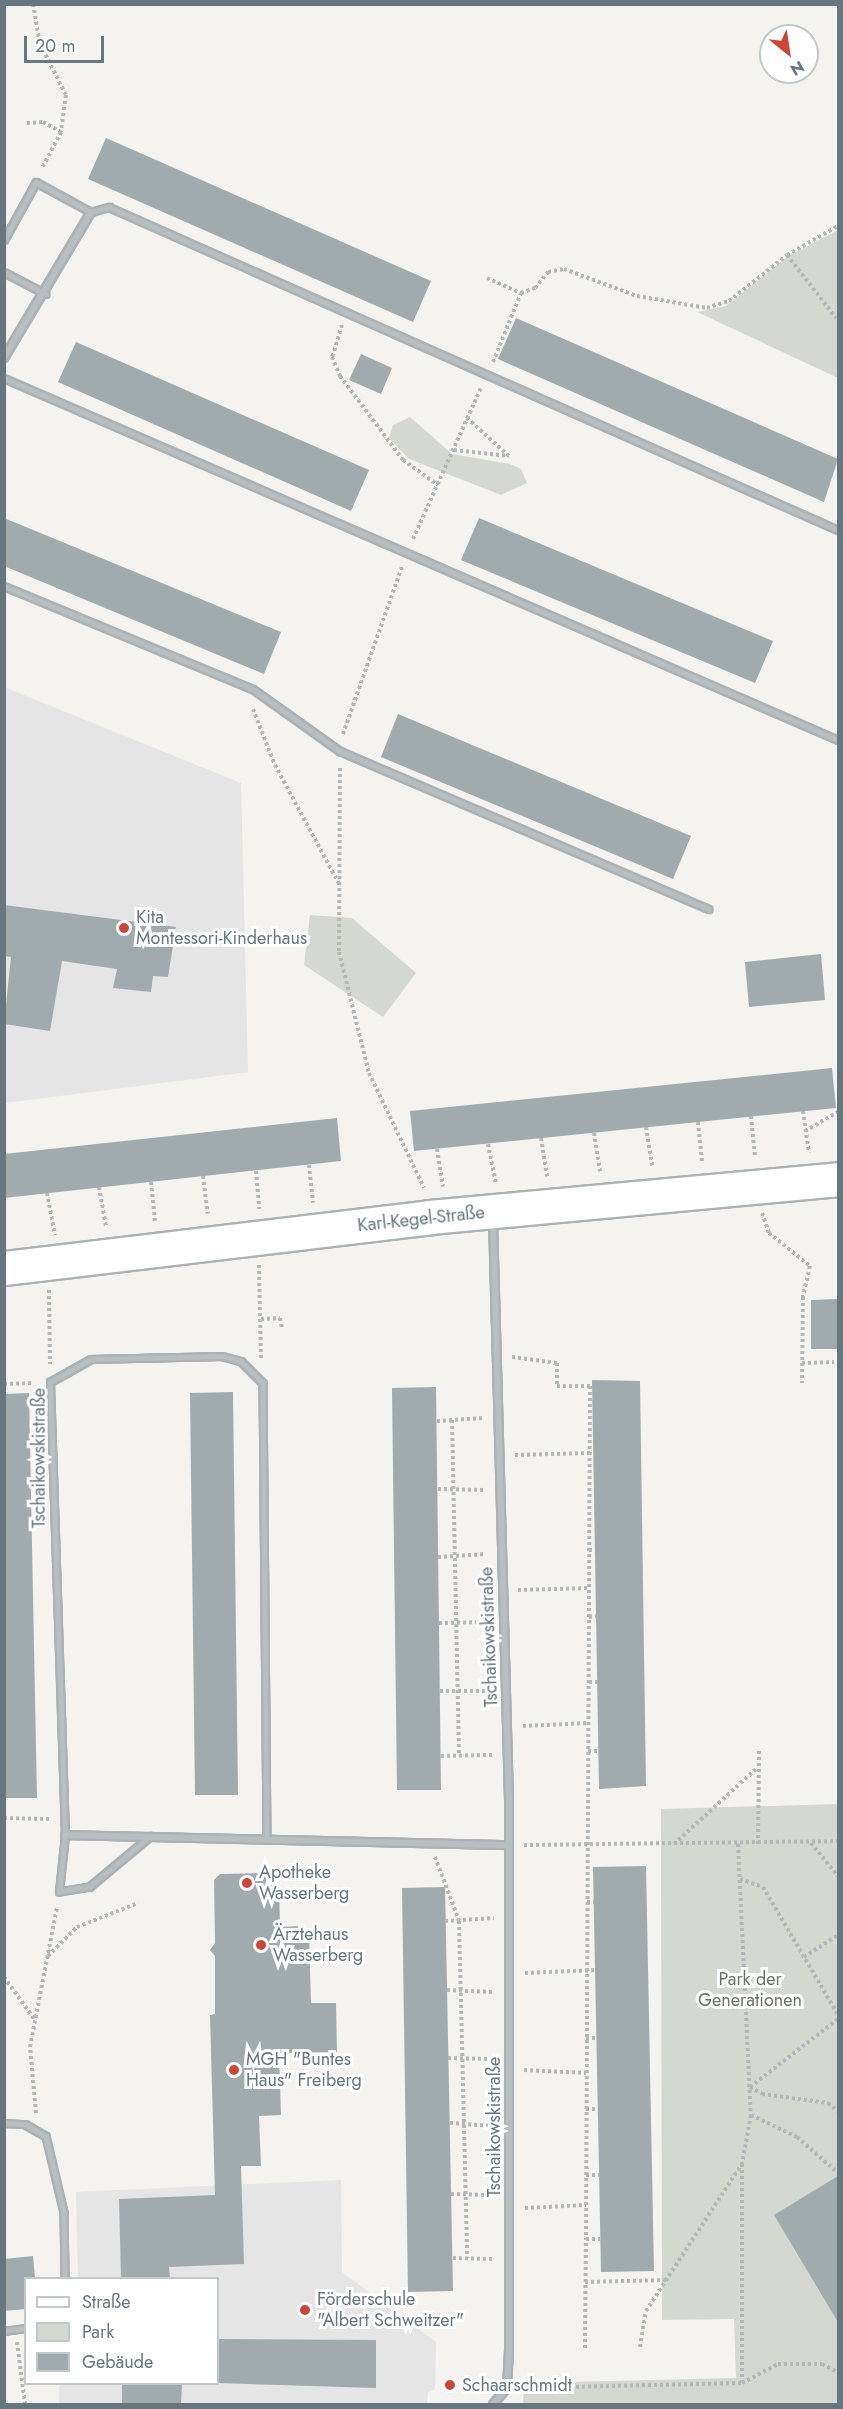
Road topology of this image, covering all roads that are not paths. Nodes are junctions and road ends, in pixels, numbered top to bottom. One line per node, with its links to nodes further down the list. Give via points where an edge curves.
1 (91, 212): 2 (lane, via 36,182); 4 (street); 7 (lane, via 109,207)
2 (4, 240)
3 (4, 272): 4 (lane)
4 (46, 294): 5 (street)
5 (4, 358)
6 (4, 378): 9 (lane)
7 (838, 530)
8 (4, 586): 10 (lane, via 246,686 340,751)
9 (838, 740)
10 (708, 909)
11 (838, 1179): 12 (street, Karl-Kegel-Straße)
12 (494, 1198): 13 (street, Karl-Kegel-Straße); 17 (street, Tschaikowskistraße)
13 (4, 1268)
14 (65, 1835): 15 (street); 15 (lane, Tschaikowskistraße, via 59,1892 90,1887); 16 (lane, Tschaikowskistraße, via 50,1382 91,1359 222,1356 241,1361 263,1383)
15 (151, 1836): 16 (street)
16 (267, 1840): 17 (street)
17 (509, 1845): 22 (street, Tschaikowskistraße, via 507,2388)
18 (4, 2123): 19 (lane, via 37,2129 46,2136 64,2212)
19 (65, 2277)
20 (24, 2328): 21 (lane)
21 (4, 2331)
22 (493, 2404)

